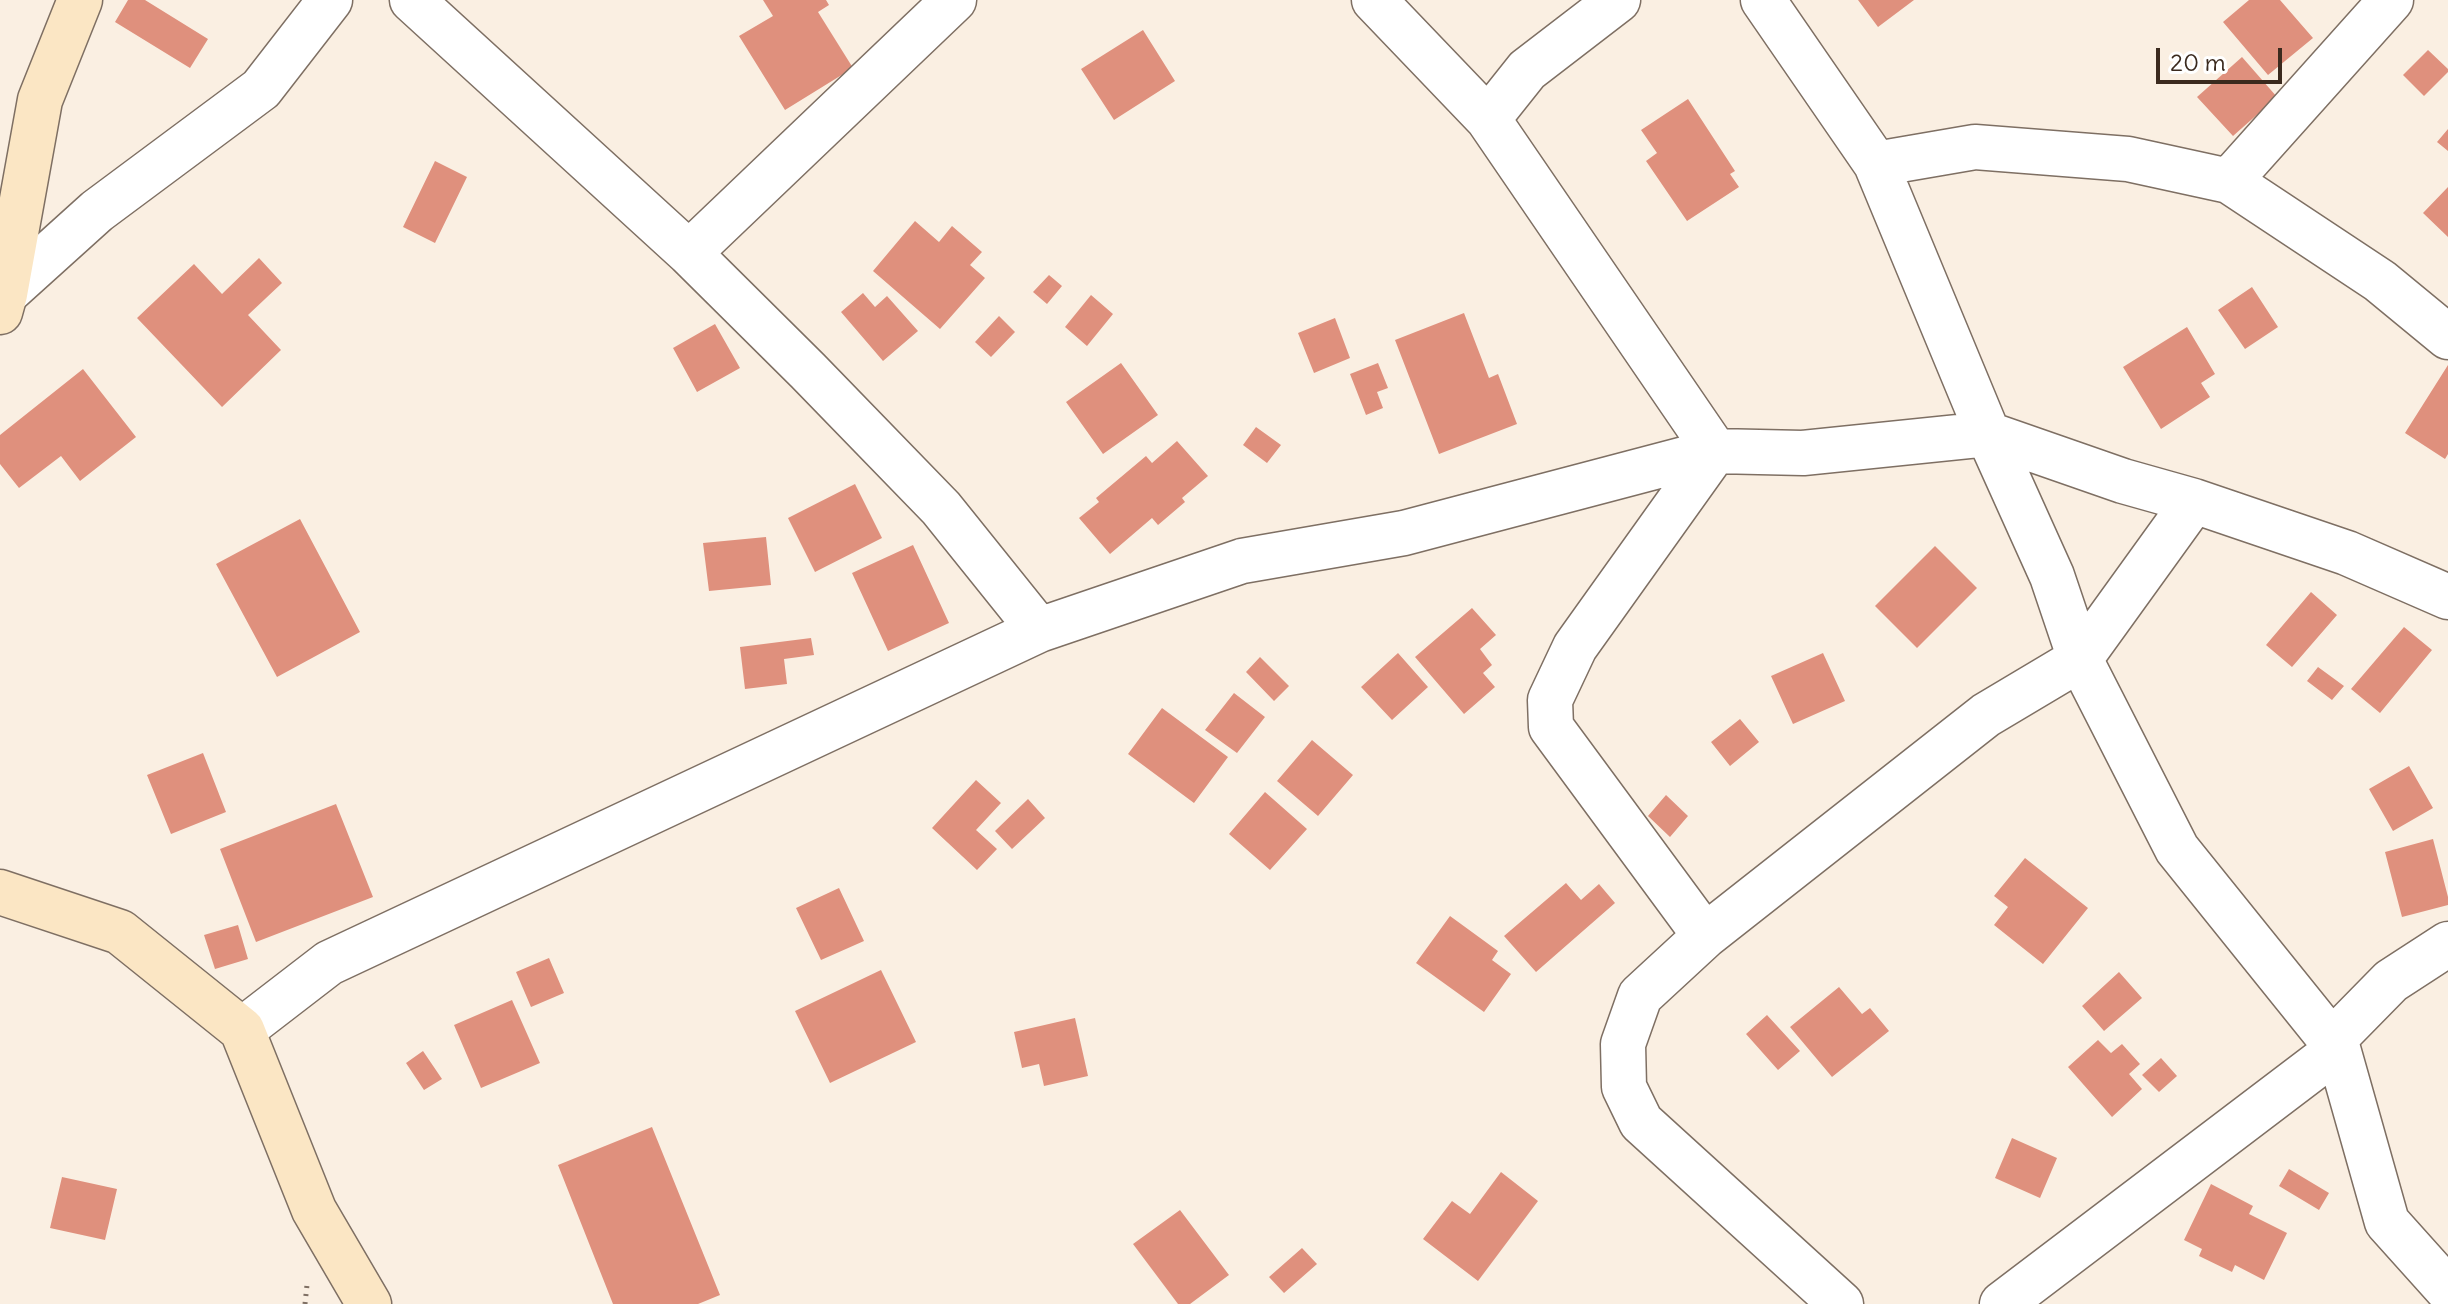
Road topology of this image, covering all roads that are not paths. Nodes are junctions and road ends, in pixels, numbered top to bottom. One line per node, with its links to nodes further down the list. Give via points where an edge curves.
1 (80, 0): 13 (street, via 40,100)
2 (330, 0): 13 (street, via 261,89 97,211)
3 (412, 0): 12 (street)
4 (1374, 0): 9 (street)
5 (1618, 0): 9 (street, via 1527,70)
6 (1763, 0): 10 (street)
7 (2391, 0): 11 (street)
8 (936, 6): 12 (street)
9 (1488, 119): 16 (street)
10 (1876, 164): 11 (street, via 1975,147 2128,159); 15 (street)
11 (2229, 181): 14 (street, via 2380,281)
12 (689, 253): 19 (street, via 941,508)
13 (3, 303)
14 (2448, 337)
15 (1988, 434): 16 (street, via 1803,453); 17 (street); 20 (street, via 2052,576)
16 (1715, 451): 19 (street, via 1404,533 1242,561); 22 (street, via 1575,647 1550,700 1551,727)
17 (2194, 501): 18 (street, via 2347,553); 20 (street)
18 (2448, 597)
19 (1039, 630): 24 (street, via 329,963)
20 (2080, 659): 22 (street, via 1986,715); 25 (street, via 2177,849)
21 (0, 892): 24 (street, via 120,932)
22 (1705, 936): 28 (street, via 1640,996 1623,1044 1624,1087 1641,1122)
23 (2448, 944): 25 (street, via 2391,981 2335,1038)
24 (242, 1030): 27 (street, via 314,1210)
25 (2338, 1049): 26 (street, via 2387,1222); 29 (street)
26 (2448, 1290)
27 (369, 1304)
28 (1841, 1304)
29 (2002, 1304)

